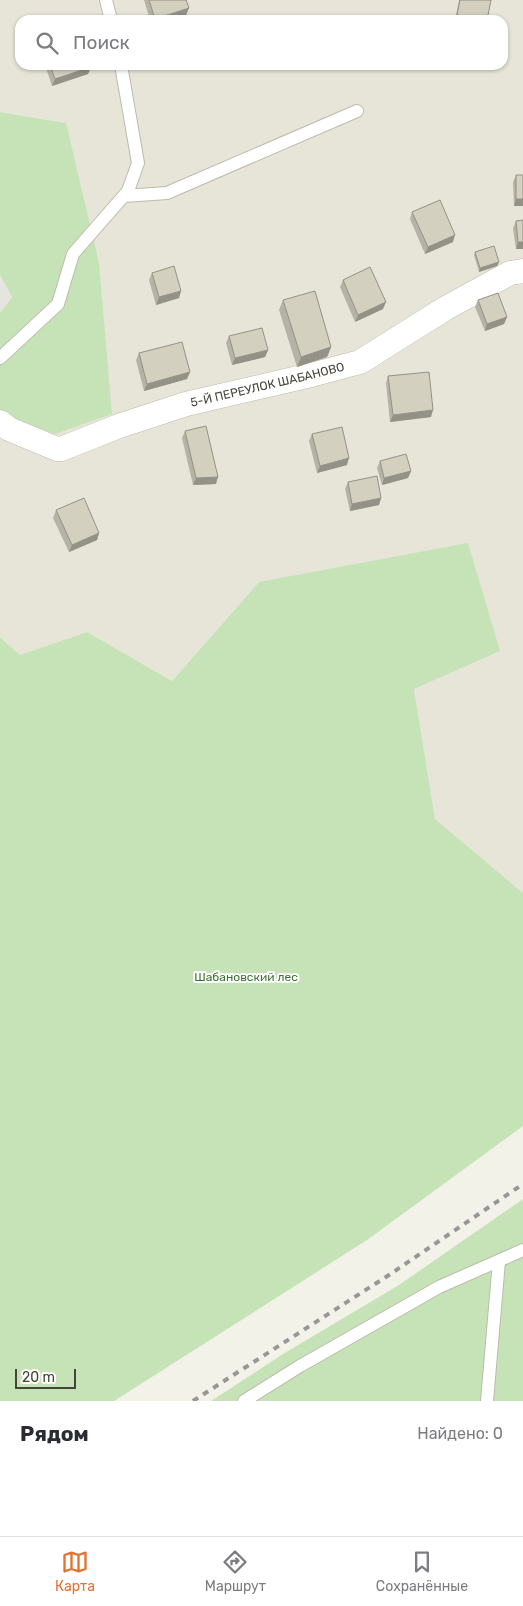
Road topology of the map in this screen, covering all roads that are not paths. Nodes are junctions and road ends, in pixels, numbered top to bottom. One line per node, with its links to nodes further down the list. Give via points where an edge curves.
1 (106, 0): 2 (lane)
2 (110, 15)
3 (122, 70): 5 (lane, via 138,163)
4 (357, 111): 5 (lane, via 167,193)
5 (124, 196): 7 (lane, via 74,254 58,304)
6 (523, 270): 8 (street, 5-Й ПЕРЕУЛОК ШАБАНОВО, via 510,273 446,308 360,362 186,404 61,449 9,429)
7 (0, 358)
8 (0, 422)
9 (523, 1250): 10 (lane)
10 (499, 1261): 11 (lane, via 439,1287); 12 (lane)
11 (244, 1401)
12 (487, 1401)

